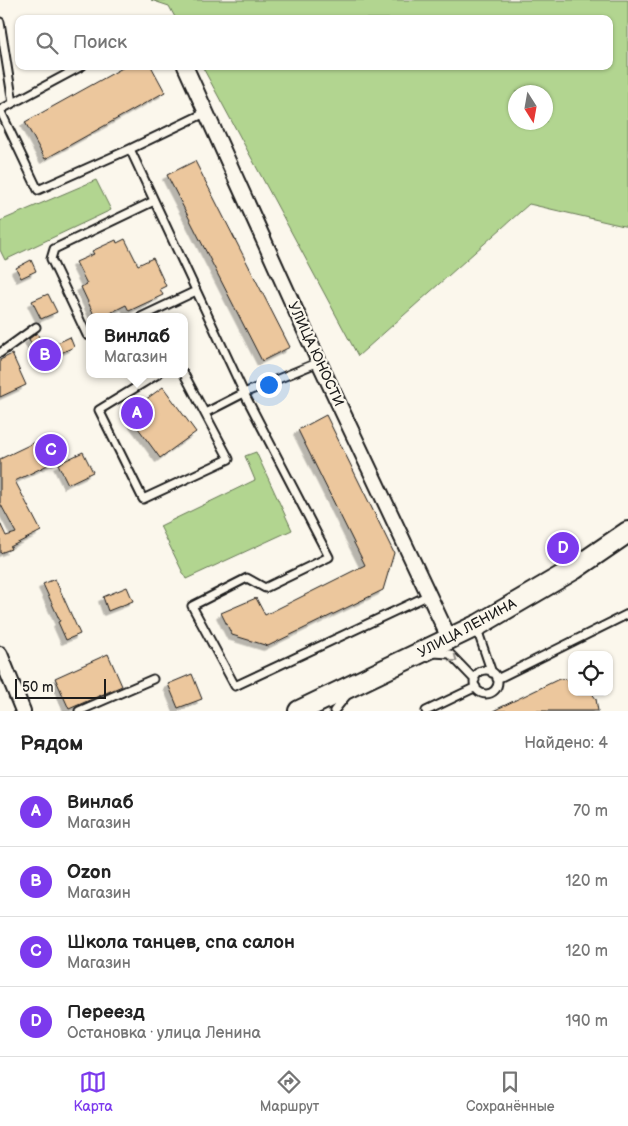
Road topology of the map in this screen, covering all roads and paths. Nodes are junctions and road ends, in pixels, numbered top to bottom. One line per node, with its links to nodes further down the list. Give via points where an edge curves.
1 (0, 22): 4 (lane)
2 (75, 70): 4 (lane)
3 (188, 70): 6 (street, УЛИЦА ЮНОСТИ)
4 (13, 103): 5 (lane)
5 (0, 110): 7 (lane, via 38,190)
6 (207, 112): 7 (lane); 14 (street, УЛИЦА ЮНОСТИ)
7 (130, 149): 8 (lane)
8 (154, 201): 9 (lane); 12 (lane, via 54,249 51,259)
9 (196, 291): 10 (lane); 17 (lane)
10 (150, 313)
11 (36, 327): 13 (lane)
12 (86, 333)
13 (0, 353)
14 (319, 362): 17 (lane); 20 (street, УЛИЦА ЮНОСТИ)
15 (151, 378): 18 (lane, via 99,410 143,499 228,459)
16 (186, 378): 18 (lane)
17 (244, 393): 18 (lane); 20 (lane, via 329,557 264,588 247,578 192,606 235,686)
18 (205, 413)
19 (628, 532): 22 (main road, УЛИЦА ЛЕНИНА)
20 (429, 595): 23 (street, УЛИЦА ЮНОСТИ)
21 (628, 614): 26 (lane)
22 (480, 624): 23 (main road, УЛИЦА ЛЕНИНА); 26 (lane, via 479,635)
23 (450, 640): 24 (main road, УЛИЦА ЛЕНИНА)
24 (425, 652): 28 (main road, УЛИЦА ЛЕНИНА); 29 (lane, one-way to 29, via 450,654)
25 (0, 654): 30 (street)
26 (495, 676): 29 (lane, via 489,671 482,672 476,676); 29 (lane, via 497,687 492,693 481,693)
27 (153, 679): 31 (lane)
28 (357, 682): 32 (main road, УЛИЦА ЛЕНИНА); 33 (lane)
29 (476, 684): 34 (lane)
30 (23, 711)
31 (79, 711)
32 (299, 711)
33 (334, 711)
34 (426, 711)

